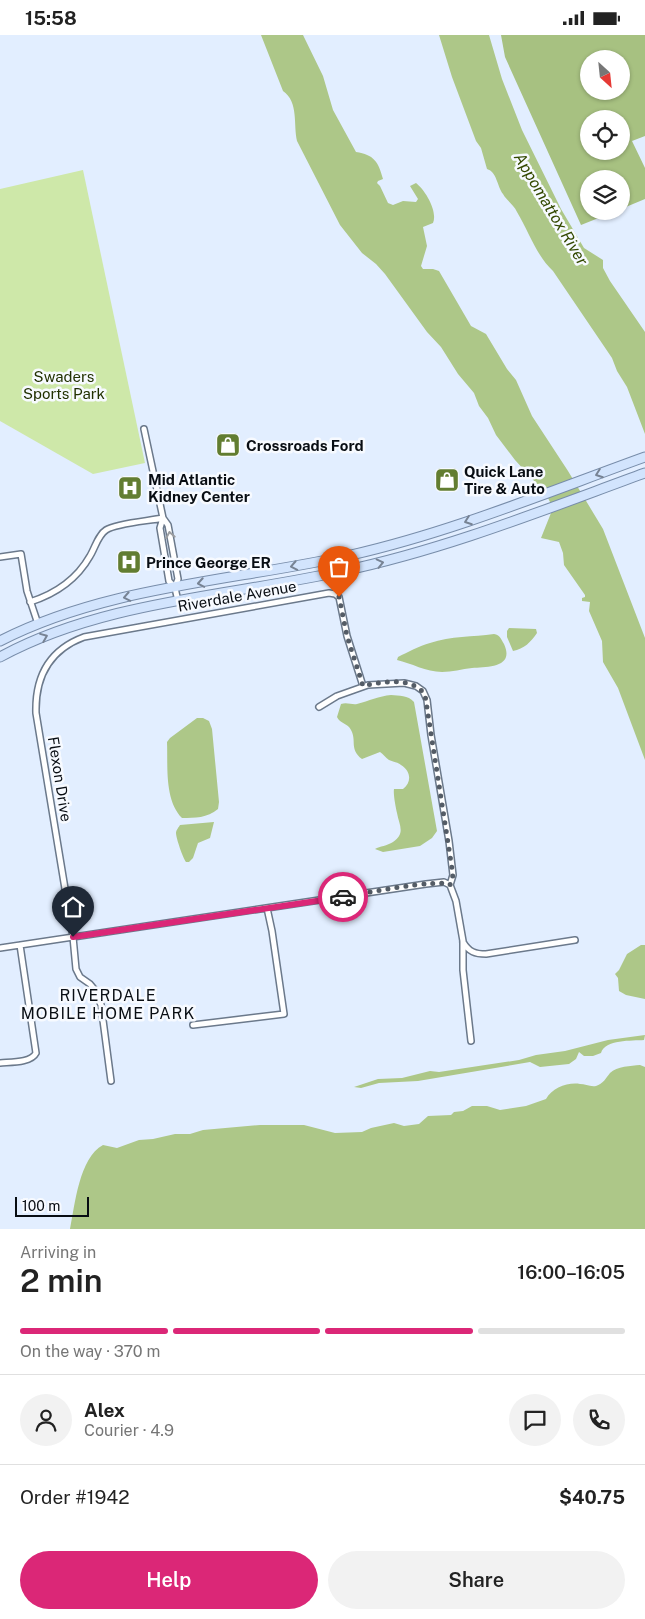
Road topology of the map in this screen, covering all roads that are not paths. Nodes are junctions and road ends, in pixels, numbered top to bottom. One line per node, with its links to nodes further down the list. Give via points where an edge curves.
1 (144, 429): 4 (street)
2 (645, 457): 6 (main road, one-way to 6, via 438,532 372,550)
3 (645, 473): 8 (main road, one-way to 3, via 385,562)
4 (163, 518): 6 (street, one-way to 4, via 178,579 168,525); 6 (street, via 160,528 166,564 169,581); 7 (street, via 106,530 83,567 71,579 45,597)
5 (0, 557): 7 (street, via 20,554)
6 (175, 588): 8 (street); 9 (main road, one-way to 9, via 94,605)
7 (30, 602): 9 (street)
8 (178, 602): 12 (main road, one-way to 8, via 79,624)
9 (38, 624): 11 (main road)
10 (77, 640): 13 (street, Riverdale Avenue, via 333,593 339,597); 17 (street, Flexon Drive, via 55,654 46,667 38,684 36,701)
11 (0, 641)
12 (0, 657)
13 (363, 686): 14 (street); 15 (street, via 410,684 425,695 449,841 453,875)
14 (319, 707)
15 (450, 885): 16 (street, via 444,882 426,884); 19 (street)
16 (267, 908): 17 (street); 22 (street, via 284,1014)
17 (73, 937): 20 (street); 25 (street, Flexon Drive, via 76,969 95,990 101,1005)
18 (575, 940): 19 (street, via 478,954 469,951)
19 (463, 941): 23 (street)
20 (20, 945): 21 (street); 24 (street, via 36,1053 30,1059)
21 (0, 948)
22 (193, 1025)
23 (471, 1041)
24 (0, 1063)
25 (111, 1081)

